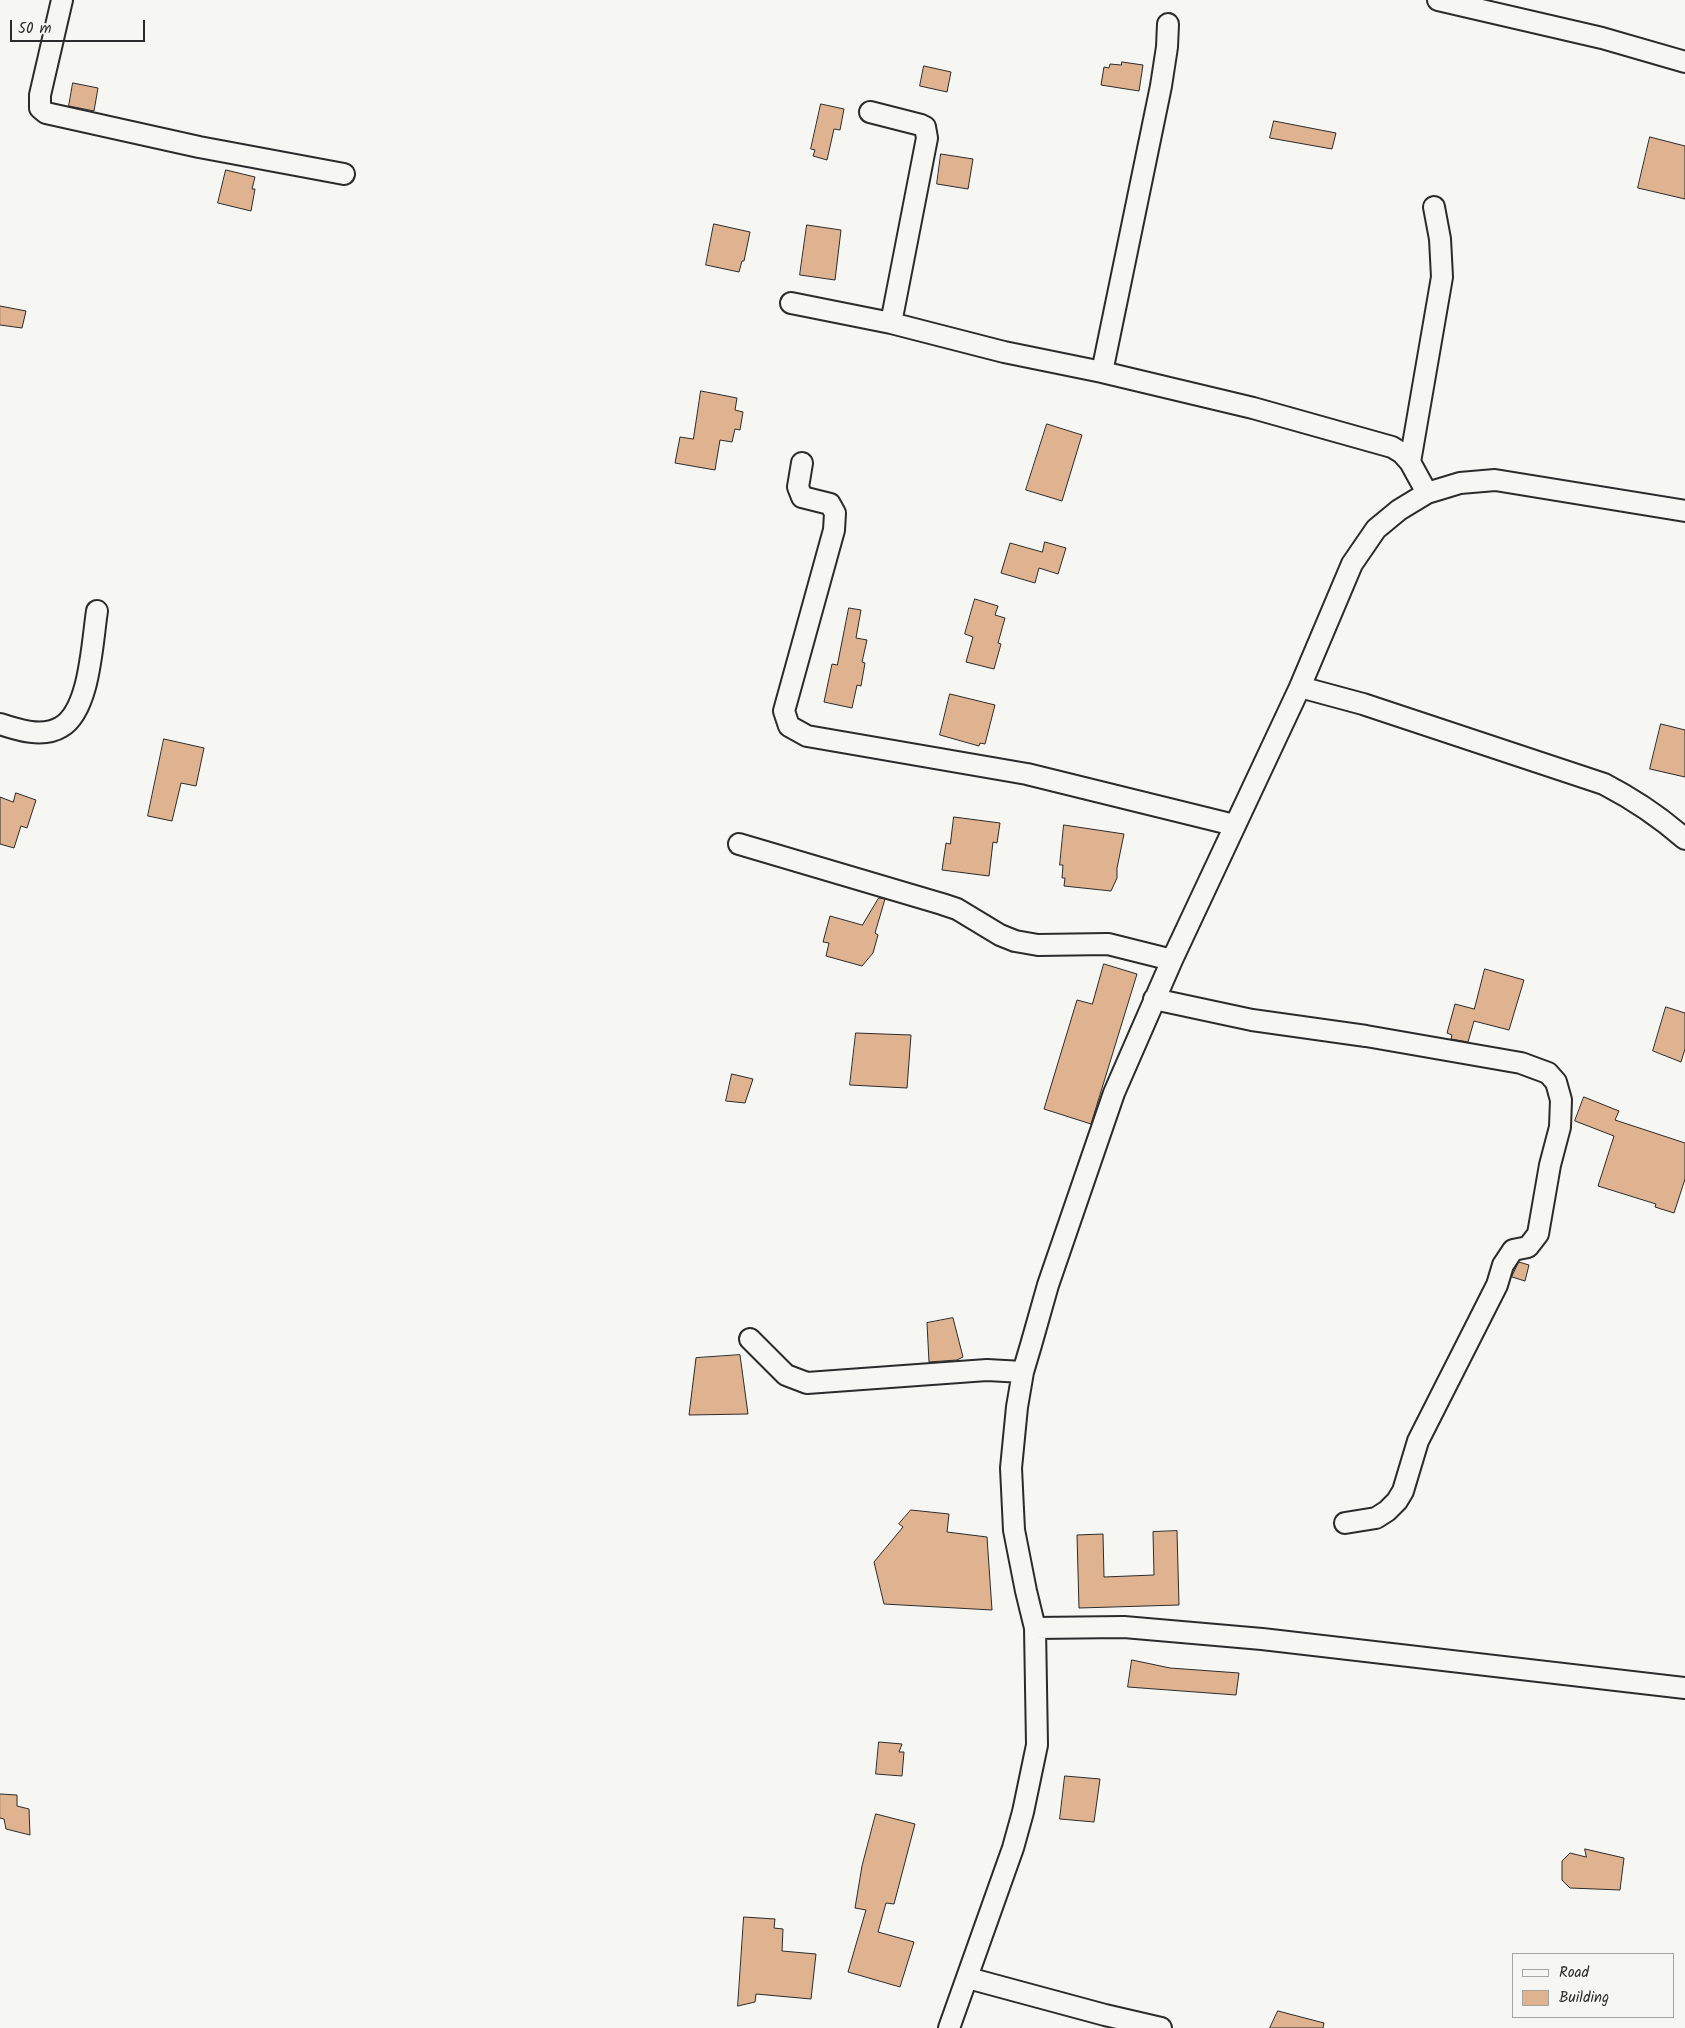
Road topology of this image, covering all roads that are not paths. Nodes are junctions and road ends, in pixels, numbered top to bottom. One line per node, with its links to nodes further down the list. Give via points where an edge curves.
1 (62, 0): 6 (street, via 40,95 40,108 46,113 199,147)
2 (1438, 0): 4 (street, via 1602,38)
3 (1168, 24): 10 (street, via 1168,47 1161,86)
4 (1685, 62)
5 (870, 112): 9 (street, via 921,124 928,138)
6 (344, 174)
7 (1434, 207): 11 (street, via 1442,277)
8 (790, 303): 9 (street)
9 (891, 323): 10 (street, via 1004,352)
10 (1102, 372): 11 (street, via 1253,408 1375,442 1397,450)
11 (1410, 462): 13 (street)
12 (802, 463): 18 (street, via 798,487 802,497 830,504 835,513 834,530 784,710 789,726 807,736 1027,774)
13 (1427, 493): 14 (street, via 1460,483 1494,480); 16 (street, via 1398,510 1376,529 1352,564)
14 (1685, 511)
15 (96, 611): 17 (street, via 83,694 73,717 60,728 40,732 26,732)
16 (1300, 687): 18 (street); 19 (street, via 1364,704 1604,784 1657,816)
17 (0, 724)
18 (1234, 825): 21 (street)
19 (1685, 839)
20 (738, 844): 21 (street, via 957,909 1015,941 1038,945 1108,944)
21 (1172, 960): 22 (street)
22 (1154, 999): 24 (street, via 1114,1093 1048,1285); 25 (street, via 1252,1020 1521,1063 1548,1073 1556,1082 1561,1100 1560,1127 1538,1234 1528,1247 1513,1250 1503,1265 1497,1285 1418,1441 1397,1501 1376,1518)
23 (750, 1339): 24 (street, via 786,1375 807,1383 987,1370)
24 (1024, 1372): 26 (street, via 1011,1468 1014,1530)
25 (1345, 1523)
26 (1035, 1628): 27 (street, via 1124,1628 1262,1639); 28 (street, via 1037,1745 1013,1848)
27 (1685, 1688)
28 (968, 1978): 29 (street); 30 (street)
29 (949, 2028)
30 (1161, 2028)

